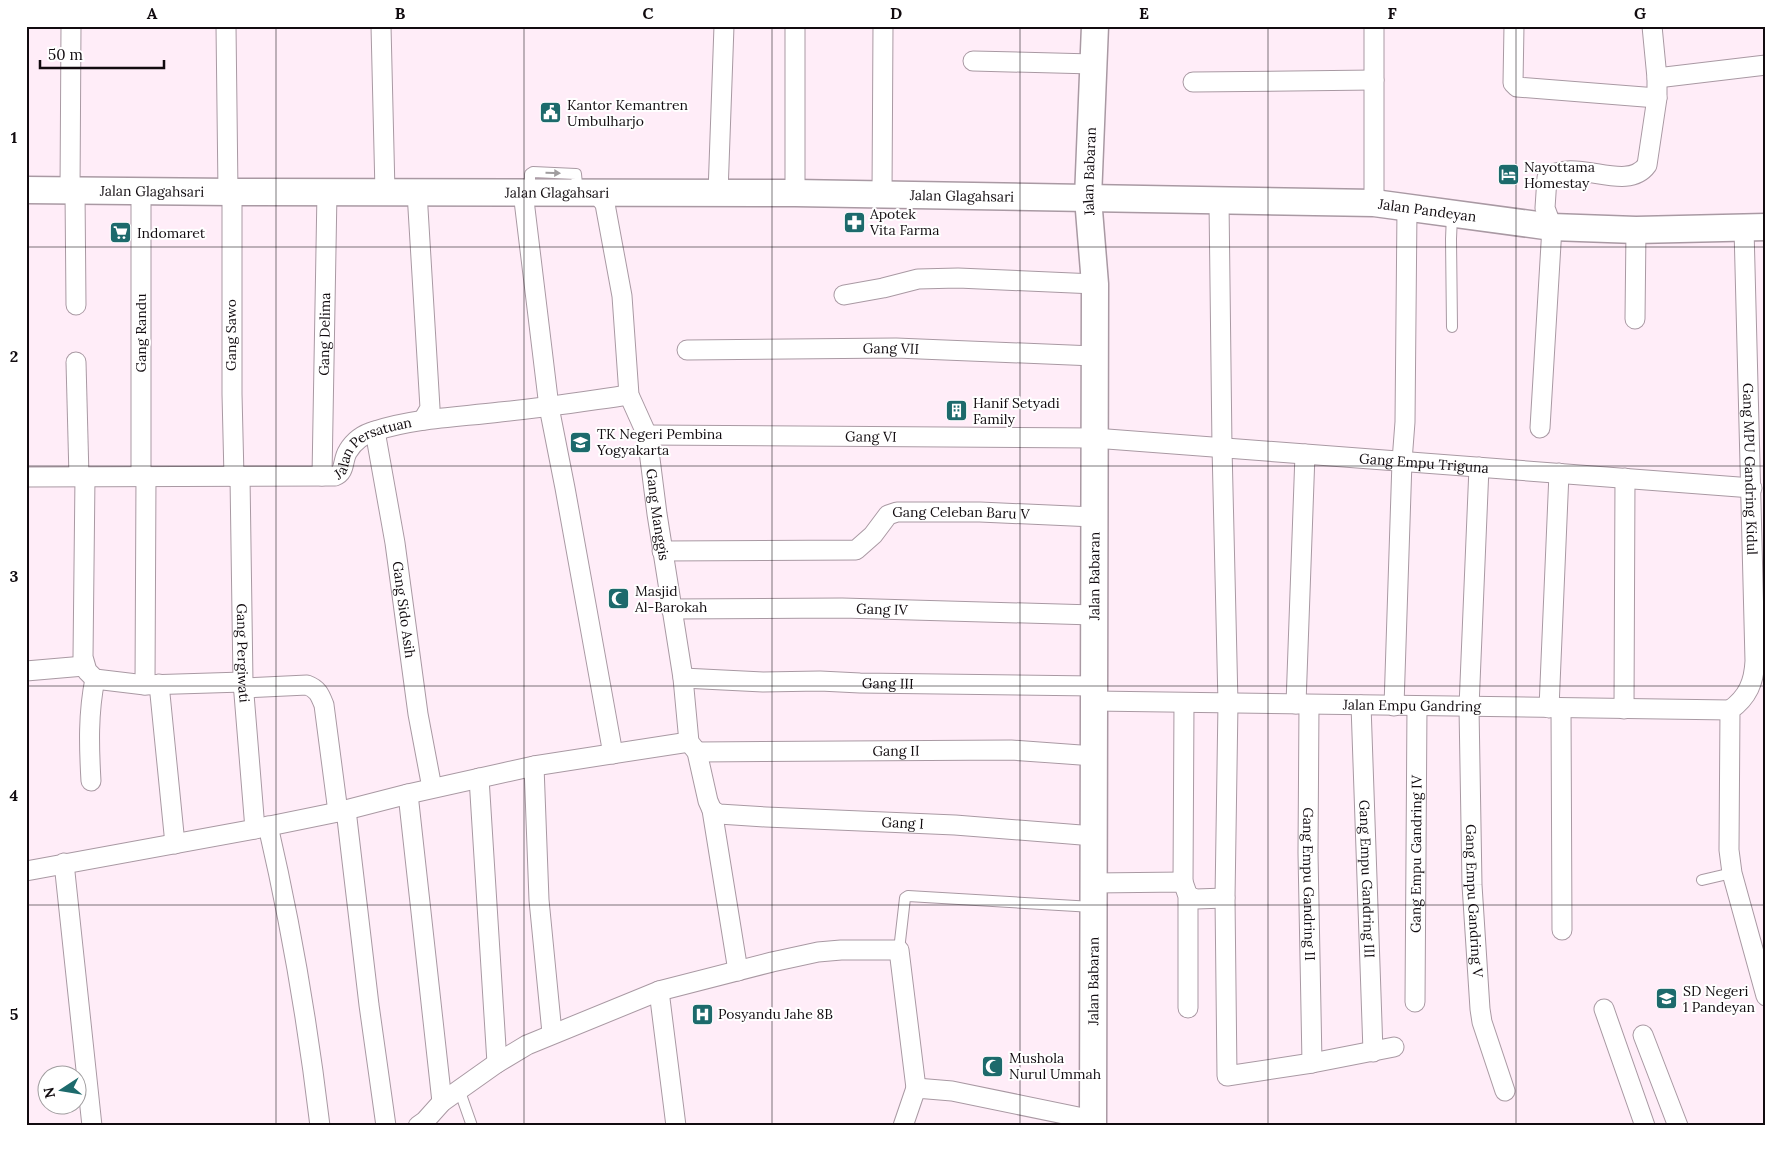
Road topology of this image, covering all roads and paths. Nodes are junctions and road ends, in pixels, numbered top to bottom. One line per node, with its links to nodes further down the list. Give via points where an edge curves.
1 (71, 26): 19 (street)
2 (226, 26): 21 (street, Gang Sawo)
3 (381, 26): 23 (street)
4 (724, 26): 27 (street)
5 (795, 26): 28 (street)
6 (883, 26): 29 (street)
7 (1095, 26): 12 (street, Jalan Babaran)
8 (1374, 26): 15 (street)
9 (1514, 26): 17 (street, via 1513,83 1517,87)
10 (1652, 26): 14 (street)
11 (973, 61): 12 (street)
12 (1093, 64): 30 (street, Jalan Babaran)
13 (1766, 66): 14 (street)
14 (1657, 78): 17 (street)
15 (1374, 80): 16 (street); 32 (street)
16 (1193, 82)
17 (1657, 98): 35 (street, via 1649,160 1643,170 1621,177 1570,170 1555,172 1547,178 1545,208)
18 (26, 190): 19 (street, Jalan Glagahsari)
19 (73, 191): 20 (street, Jalan Glagahsari); 40 (street)
20 (141, 191): 21 (street, Jalan Glagahsari); 58 (street, Gang Randu)
21 (230, 192): 22 (street, Jalan Glagahsari); 62 (street, Gang Sawo, via 232,394)
22 (326, 192): 23 (street, Jalan Glagahsari); 59 (street, Gang Delima)
23 (386, 192): 24 (street, Jalan Glagahsari)
24 (417, 192): 25 (street, Jalan Glagahsari); 48 (street, via 430,408)
25 (523, 192): 26 (street, Jalan Glagahsari); 47 (street)
26 (583, 192): 27 (street, Jalan Glagahsari); 46 (street, Gang Manggis, via 605,204 622,296)
27 (718, 192): 28 (street, Jalan Glagahsari)
28 (795, 192): 29 (street, Jalan Glagahsari)
29 (882, 194): 30 (street, Jalan Glagahsari)
30 (1088, 198): 31 (street, Jalan Pandeyan); 38 (street, Jalan Babaran)
31 (1219, 201): 32 (street, Jalan Pandeyan); 53 (street)
32 (1374, 204): 33 (street, Jalan Pandeyan)
33 (1407, 209): 34 (street, Jalan Pandeyan); 55 (street)
34 (1452, 215): 35 (street, Jalan Pandeyan); 42 (lane)
35 (1552, 226): 37 (street, Jalan Pandeyan); 49 (street)
36 (1755, 227): 37 (street, Jalan Pandeyan); 64 (street, Gang MPU Gandring Kidul)
37 (1636, 230): 41 (street)
38 (1095, 284): 39 (street, via 958,278 918,280); 44 (street, Jalan Babaran)
39 (844, 295)
40 (76, 305)
41 (1635, 319)
42 (1452, 327)
43 (688, 350): 44 (street, Gang VII, via 896,348)
44 (1094, 356): 52 (street, Jalan Babaran)
45 (76, 362): 61 (street)
46 (629, 395): 47 (street, Jalan Persatuan); 51 (street, Gang Manggis)
47 (548, 407): 48 (street, Jalan Persatuan); 87 (street)
48 (423, 420): 50 (street, Jalan Persatuan)
49 (1540, 428)
50 (375, 431): 59 (street, Jalan Persatuan, via 353,444 340,474); 92 (street, Gang Sido Asih)
51 (647, 435): 52 (street, Gang VI); 67 (street, Gang Manggis)
52 (1094, 438): 53 (street, Gang Empu Triguna); 65 (street, Jalan Babaran)
53 (1222, 447): 54 (street, Gang Empu Triguna); 77 (street)
54 (1305, 454): 55 (street, Gang Empu Triguna); 78 (street, Gang Empu Gandring II)
55 (1402, 461): 56 (street, Gang Empu Triguna); 80 (street)
56 (1478, 467): 57 (street, Gang Empu Triguna); 82 (street, Gang Empu Gandring V)
57 (1559, 473): 63 (street, Gang Empu Triguna); 83 (street)
58 (144, 476): 61 (street, Jalan Persatuan); 62 (street, Jalan Persatuan); 73 (street, Gang Randu)
59 (322, 476): 62 (street, Jalan Persatuan)
60 (26, 477): 61 (street, Jalan Persatuan)
61 (82, 477): 71 (street, via 83,657)
62 (237, 477): 74 (street, Gang Pergiwati)
63 (1625, 478): 64 (street, Gang Empu Triguna); 84 (street)
64 (1752, 488): 66 (street, Gang MPU Gandring Kidul)
65 (1094, 517): 67 (street, Gang Celeban Baru V, via 897,512 888,515 856,550); 69 (street, Jalan Babaran)
66 (1759, 523): 85 (street, Gang MPU Gandring Kidul, via 1755,669 1746,695)
67 (662, 551): 68 (street, Gang Manggis)
68 (671, 609): 69 (street, Gang IV, via 842,608); 72 (street, Gang Manggis)
69 (1094, 616): 75 (street, Jalan Babaran)
70 (26, 671): 71 (street)
71 (90, 672): 73 (street); 91 (street)
72 (683, 678): 75 (street, Gang III); 86 (street, Gang Manggis)
73 (152, 684): 74 (street); 98 (street, Gang Randu)
74 (243, 685): 95 (street, via 307,684 320,693); 96 (street, Gang Pergiwati)
75 (1094, 694): 76 (street, Jalan Empu Gandring); 88 (street, Jalan Babaran)
76 (1184, 703): 77 (street, Jalan Empu Gandring); 103 (street)
77 (1228, 703): 78 (street, Jalan Empu Gandring); 105 (street)
78 (1302, 704): 79 (street, Jalan Empu Gandring); 119 (street, Gang Empu Gandring II)
79 (1361, 705): 80 (street, Jalan Empu Gandring); 117 (street, Gang Empu Gandring III)
80 (1394, 706): 81 (street, Jalan Empu Gandring)
81 (1416, 706): 82 (street, Jalan Empu Gandring); 111 (street, Gang Empu Gandring IV)
82 (1470, 707): 83 (street, Jalan Empu Gandring); 122 (street, Gang Empu Gandring V, via 1472,885 1480,1009)
83 (1555, 708): 84 (street, Jalan Empu Gandring); 106 (street)
84 (1624, 709): 85 (street, Jalan Empu Gandring)
85 (1730, 710): 101 (street, via 1729,850)
86 (693, 747): 87 (street, Gang II); 88 (street, Gang II, via 1011,750); 94 (street, Gang Manggis)
87 (613, 754): 89 (street, Gang II)
88 (1094, 756): 97 (street, Jalan Babaran)
89 (534, 766): 90 (street, Gang II); 114 (street, via 539,900)
90 (479, 778): 92 (street, Gang II); 118 (street)
91 (91, 781)
92 (432, 788): 93 (street, Gang II)
93 (408, 794): 95 (street, Gang II); 123 (street)
94 (712, 810): 97 (street, Gang I, via 720,814 955,825); 108 (street, Gang Manggis)
95 (342, 811): 96 (street, Gang II); 128 (street)
96 (262, 827): 98 (street, Gang II); 127 (street, Gang Pergiwati, via 284,896)
97 (1094, 836): 104 (street, Jalan Babaran)
98 (175, 844): 99 (street, Gang II)
99 (64, 863): 100 (street, Gang II); 126 (street)
100 (26, 871)
101 (1732, 873): 102 (lane); 110 (street)
102 (1702, 880)
103 (1186, 889): 104 (street); 105 (street, via 1196,899); 112 (street)
104 (1094, 895): 107 (lane, via 908,896); 124 (street, Jalan Babaran)
105 (1225, 898): 119 (street, via 1227,1076)
106 (1562, 930)
107 (899, 950): 108 (street, via 818,952); 120 (street)
108 (738, 971): 109 (street)
109 (659, 991): 114 (street); 130 (street)
110 (1766, 996)
111 (1415, 1002)
112 (1188, 1008)
113 (1604, 1009): 132 (street)
114 (552, 1033): 118 (street)
115 (1643, 1035): 133 (street)
116 (1394, 1047): 117 (street)
117 (1373, 1052): 119 (street)
118 (497, 1062): 121 (street)
119 (1312, 1063)
120 (916, 1088): 124 (street, via 952,1091); 131 (street)
121 (459, 1089): 123 (street); 129 (lane)
122 (1505, 1091)
123 (442, 1102): 125 (street)
124 (1094, 1123)
125 (423, 1124)
126 (92, 1126)
127 (320, 1126)
128 (386, 1126)
129 (472, 1126)
130 (676, 1126)
131 (903, 1126)
132 (1645, 1126)
133 (1678, 1126)

